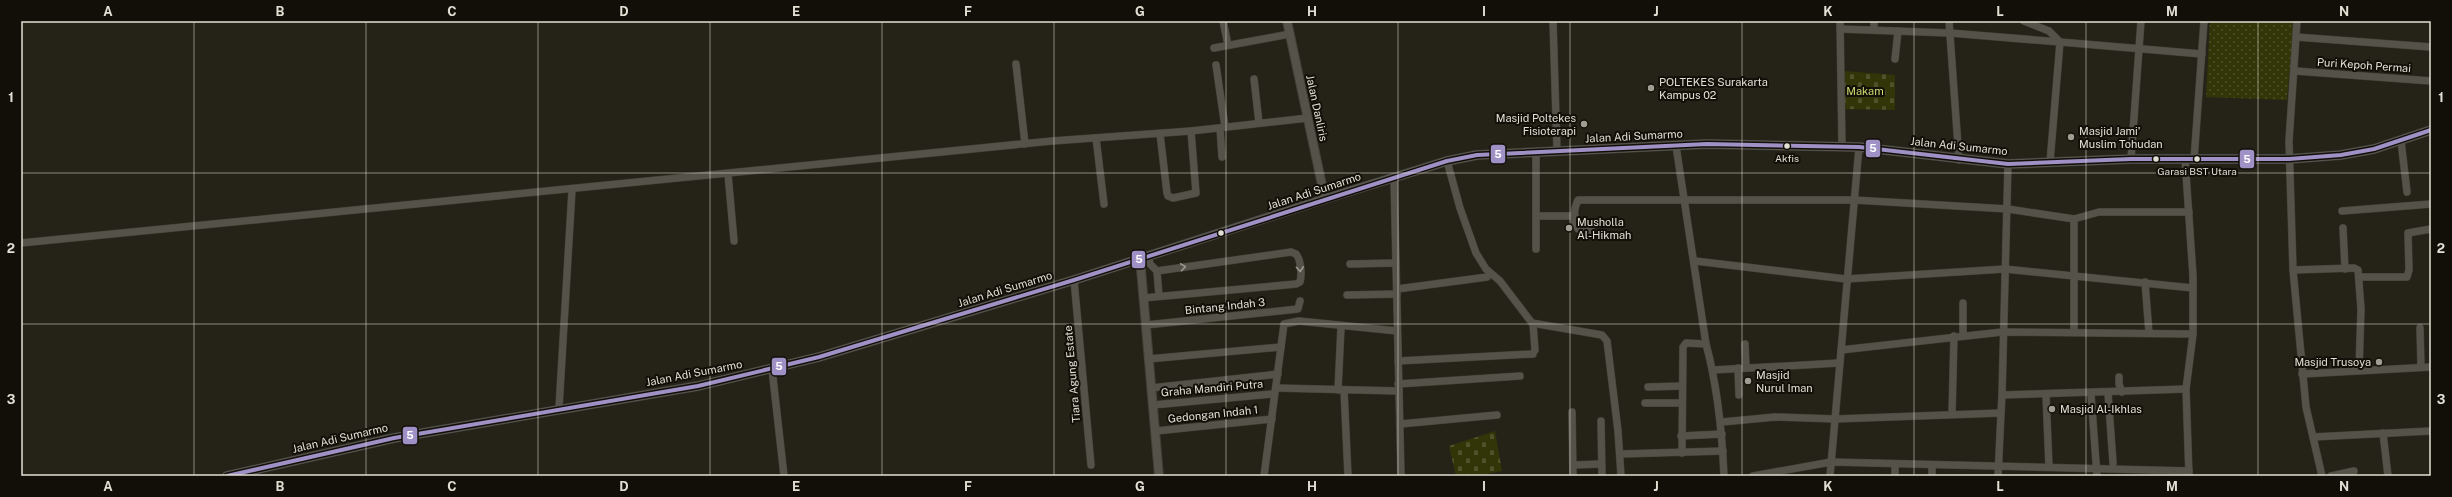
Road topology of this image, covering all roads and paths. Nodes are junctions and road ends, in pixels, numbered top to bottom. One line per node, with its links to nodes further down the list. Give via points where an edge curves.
1 (1223, 21): 17 (street)
2 (1287, 21): 15 (street, Jalan Danliris)
3 (1554, 21): 38 (street)
4 (1840, 21): 11 (street)
5 (1874, 21): 12 (street)
6 (1949, 21): 14 (street)
7 (2024, 21): 18 (street, via 2049,31)
8 (2141, 21): 21 (street)
9 (2204, 21): 22 (street)
10 (2297, 21): 16 (street)
11 (1840, 29): 12 (street); 40 (street)
12 (1874, 30): 13 (street)
13 (1898, 31): 14 (street); 23 (street)
14 (1950, 33): 18 (street); 46 (street)
15 (1290, 34): 20 (street); 29 (street, Jalan Danliris)
16 (2296, 37): 19 (street); 26 (street)
17 (1227, 40)
18 (2060, 42): 21 (street); 49 (street)
19 (2431, 47)
20 (1214, 48)
21 (2138, 49): 22 (street); 44 (street)
22 (2202, 54): 47 (street)
23 (1895, 59)
24 (1016, 64): 37 (street)
25 (1216, 65): 31 (street)
26 (2295, 71): 28 (street, Puri Kepoh Permai); 45 (street)
27 (1254, 79): 30 (street)
28 (2431, 81)
29 (1308, 118): 30 (street); 55 (street, Jalan Danliris)
30 (1259, 123): 31 (street)
31 (1222, 128): 33 (street); 43 (street)
32 (2431, 130): 36 (main road, Jalan Adi Sumarmo)
33 (1191, 131): 34 (street); 34 (street, via 1196,191 1192,195 1173,198 1167,193)
34 (1160, 134): 35 (street)
35 (1096, 138): 37 (street); 58 (street)
36 (2401, 141): 45 (main road, Jalan Adi Sumarmo, via 2341,155); 54 (street)
37 (1025, 144): 51 (street)
38 (1556, 146): 39 (main road, Jalan Adi Sumarmo); 42 (main road, Jalan Adi Sumarmo)
39 (1676, 146): 40 (main road, Jalan Adi Sumarmo); 56 (street)
40 (1842, 146): 41 (main road, Jalan Adi Sumarmo)
41 (1858, 148): 46 (main road, Jalan Adi Sumarmo); 57 (street)
42 (1536, 152): 48 (main road, Jalan Adi Sumarmo, via 1477,156); 63 (street)
43 (1222, 157)
44 (2131, 159): 47 (main road, Jalan Adi Sumarmo); 49 (main road, Jalan Adi Sumarmo)
45 (2289, 159): 47 (main road, Jalan Adi Sumarmo); 78 (street)
46 (1959, 160): 50 (main road, Jalan Adi Sumarmo)
47 (2190, 160): 62 (street)
48 (1447, 162): 52 (main road, Jalan Adi Sumarmo); 93 (street, via 1476,254)
49 (2050, 162): 50 (main road, Jalan Adi Sumarmo)
50 (2008, 164): 60 (street)
51 (728, 174): 53 (street); 69 (street)
52 (1394, 178): 55 (main road, Jalan Adi Sumarmo); 74 (street)
53 (572, 190): 70 (street); 138 (street)
54 (2407, 192)
55 (1325, 199): 72 (main road, Jalan Adi Sumarmo)
56 (1685, 200): 57 (street); 64 (street, via 1581,200 1577,202); 73 (street)
57 (1854, 200): 60 (street); 83 (street)
58 (1104, 204)
59 (2431, 204): 61 (street)
60 (2008, 209): 65 (street); 76 (street)
61 (2342, 211)
62 (2189, 212): 65 (street, via 2099,212); 86 (street)
63 (1536, 216): 64 (street); 71 (street)
64 (1574, 216): 68 (street, via 1576,228)
65 (2074, 219): 80 (street)
66 (2344, 228): 77 (street)
67 (2431, 229): 81 (street, via 2408,233 2407,277)
68 (1591, 230)
69 (734, 241)
70 (21, 243)
71 (1536, 249)
72 (1144, 257): 79 (street); 84 (main road, Jalan Adi Sumarmo); 90 (street)
73 (1695, 261): 83 (street); 104 (street)
74 (1396, 263): 75 (street); 87 (street)
75 (1350, 264)
76 (2005, 269): 80 (street); 83 (street); 99 (street)
77 (2345, 269): 78 (street); 81 (street, via 2356,269)
78 (2293, 270): 118 (street)
79 (1156, 271): 89 (street); 89 (street, one-way to 89, via 1291,252 1299,258 1301,279 1296,284)
80 (2075, 276): 85 (street); 98 (street)
81 (2359, 277): 116 (street)
82 (1487, 278): 87 (street)
83 (1846, 279): 107 (street)
84 (1074, 280): 114 (main road, Jalan Adi Sumarmo, via 921,328); 160 (street, Tiara Agung Estate)
85 (2145, 282): 86 (street); 100 (street)
86 (2193, 288): 101 (street)
87 (1397, 292): 88 (street); 97 (street)
88 (1347, 295)
89 (1159, 296): 90 (street)
90 (1143, 298): 94 (street)
91 (1300, 301): 94 (street, Bintang Indah 3, via 1298,309)
92 (1963, 303): 102 (street)
93 (1533, 324): 109 (street, via 1534,352); 156 (street, via 1602,335 1606,338)
94 (1146, 326): 108 (street)
95 (1341, 326): 97 (street); 106 (street, via 1299,321 1285,323); 126 (street)
96 (2420, 328): 111 (street)
97 (1397, 331): 109 (street)
98 (2074, 331): 99 (street); 100 (street)
99 (2002, 332): 102 (street); 133 (street)
100 (2149, 333): 101 (street)
101 (2193, 334): 125 (street)
102 (1963, 335): 103 (street)
103 (1954, 336): 107 (street); 141 (street)
104 (1706, 344): 115 (street); 122 (street, via 1684,344)
105 (1745, 344): 113 (street)
106 (1281, 347): 108 (street); 117 (street)
107 (1841, 350): 110 (street)
108 (1148, 359): 124 (street)
109 (1398, 361): 121 (street)
110 (1840, 363): 113 (street); 144 (street)
111 (2421, 367): 112 (street); 116 (street)
112 (2431, 367)
113 (1742, 368): 115 (street); 132 (street)
114 (772, 369): 138 (main road, Jalan Adi Sumarmo, via 698,386); 170 (street)
115 (1713, 370): 146 (street)
116 (2359, 370): 118 (street)
117 (1278, 374): 124 (street); 127 (street)
118 (2302, 374): 153 (street)
119 (1520, 376): 121 (street)
120 (2119, 377): 129 (street)
121 (1398, 384): 128 (street)
122 (1682, 386): 123 (street); 136 (street)
123 (1648, 387)
124 (1151, 388): 137 (street)
125 (2186, 389): 129 (street); 168 (street)
126 (1341, 390): 127 (street, Graha Mandiri Putra); 128 (street, Graha Mandiri Putra); 173 (street)
127 (1274, 391): 137 (street, Graha Mandiri Putra); 143 (street)
128 (1399, 392): 147 (street)
129 (2122, 392): 130 (street)
130 (2108, 393): 131 (street); 158 (street)
131 (2091, 394): 134 (street); 166 (street)
132 (1739, 395)
133 (2002, 395): 134 (street); 140 (street)
134 (2046, 395): 165 (street)
135 (1645, 403): 136 (street)
136 (1682, 403): 152 (street)
137 (1153, 405): 148 (street)
138 (559, 408): 169 (main road, Jalan Adi Sumarmo, via 394,438)
139 (1572, 412): 161 (street)
140 (2001, 413): 141 (street); 164 (street)
141 (1952, 414): 144 (street)
142 (1497, 415): 147 (street)
143 (1272, 419): 148 (street, Gedongan Indah 1); 172 (street)
144 (1836, 419): 146 (street, via 1775,417); 157 (street)
145 (1601, 421): 159 (street)
146 (1722, 422): 151 (street)
147 (1400, 424): 174 (street)
148 (1156, 431): 171 (street)
149 (2431, 431): 150 (street)
150 (2382, 433): 153 (street); 187 (street)
151 (1722, 434): 152 (street); 154 (street)
152 (1681, 436): 155 (street)
153 (2313, 437): 185 (street)
154 (1723, 451): 155 (street); 178 (street)
155 (1682, 453): 156 (street)
156 (1620, 454): 177 (street)
157 (1831, 462): 162 (street); 179 (street); 180 (street)
158 (2113, 463)
159 (1601, 464): 161 (street); 176 (street)
160 (1091, 465)
161 (1573, 465): 175 (street)
162 (1895, 465): 163 (street); 181 (street)
163 (1932, 466): 164 (street); 182 (street)
164 (1999, 466): 165 (street); 183 (street)
165 (2049, 467): 166 (street)
166 (2096, 468): 168 (street); 184 (street)
167 (2354, 471): 186 (street)
168 (2189, 474)
169 (227, 476)
170 (784, 476)
171 (1159, 476)
172 (1264, 476)
173 (1348, 476)
174 (1401, 476)
175 (1573, 476)
176 (1602, 476)
177 (1621, 476)
178 (1724, 476)
179 (1753, 476)
180 (1830, 476)
181 (1895, 476)
182 (1932, 476)
183 (1998, 476)
184 (2097, 476)
185 (2322, 476)
186 (2331, 476)
187 (2388, 476)

